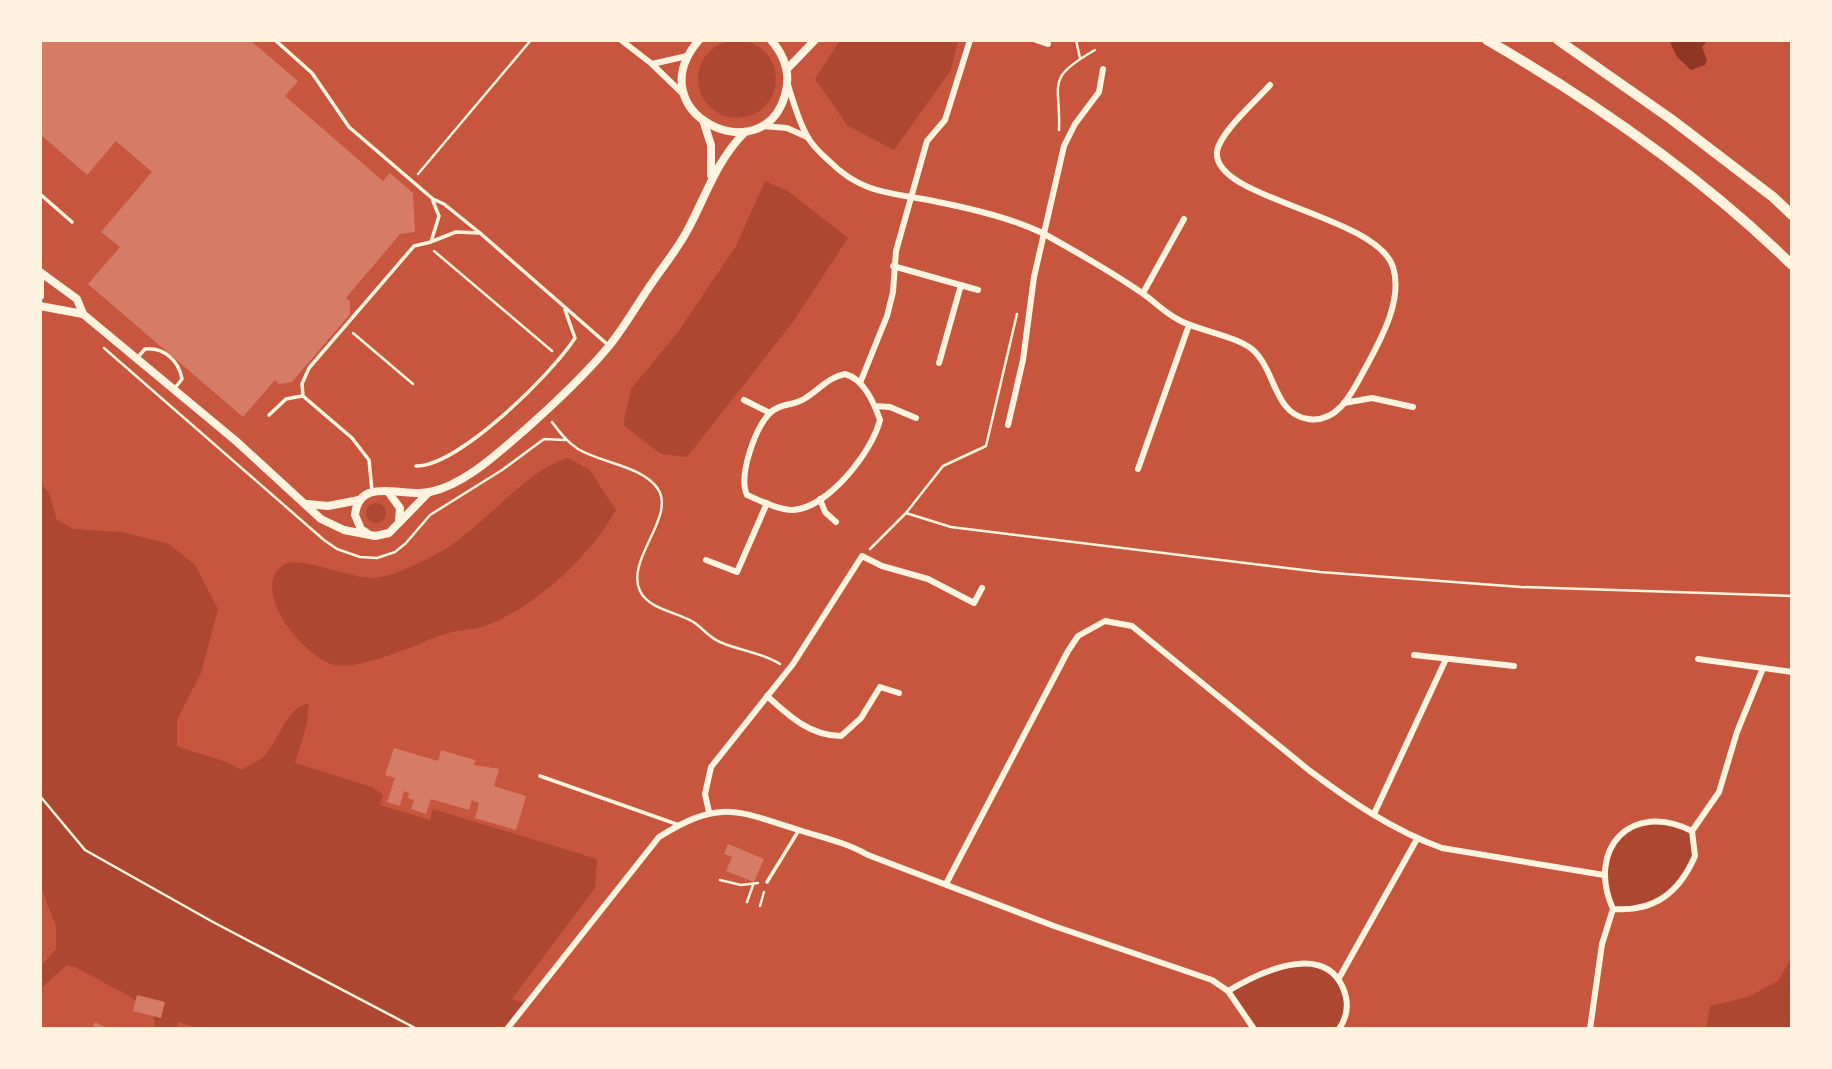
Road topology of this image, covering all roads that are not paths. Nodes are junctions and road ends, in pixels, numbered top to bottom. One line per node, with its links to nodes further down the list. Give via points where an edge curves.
1 (275, 40): 25 (lane, via 312,73 349,127)
2 (621, 40): 12 (street)
3 (699, 40): 11 (street)
4 (771, 40): 13 (street)
5 (815, 40): 13 (street)
6 (970, 40): 24 (street, via 945,120 927,141)
7 (1035, 40): 10 (street)
8 (1487, 40): 32 (highway, via 1557,81 1652,148 1750,224)
9 (1558, 40): 26 (highway, via 1671,119)
10 (1048, 44)
11 (687, 56): 12 (street); 17 (street, via 682,73)
12 (652, 64): 17 (street)
13 (787, 68): 15 (street)
14 (1103, 69): 30 (street, via 1099,92 1064,146)
15 (788, 85): 19 (street, via 774,115); 21 (street)
16 (1270, 85): 50 (street, via 1221,139 1216,153 1219,164 1258,193 1306,209 1371,241 1385,252 1395,276 1388,321)
17 (684, 95): 18 (street)
18 (704, 123): 20 (street, via 721,131); 22 (street, via 711,145)
19 (761, 126): 20 (street); 21 (street, via 787,128)
20 (745, 132): 22 (street, via 728,149)
21 (807, 137): 24 (street, via 854,182 869,190)
22 (711, 178): 43 (street, via 686,233)
23 (40, 194): 28 (lane)
24 (911, 198): 30 (street, via 936,201); 33 (street)
25 (433, 199): 29 (lane); 31 (lane, via 439,216)
26 (1792, 215)
27 (1184, 219): 37 (street)
28 (72, 222)
29 (480, 233): 31 (lane, via 456,232); 40 (lane)
30 (1045, 235): 37 (street); 56 (street, via 1034,277 1017,396)
31 (431, 242): 48 (lane, via 414,246 309,368)
32 (1792, 265)
33 (893, 266): 35 (street); 46 (street, via 887,316)
34 (40, 274): 38 (street); 41 (street, via 77,299)
35 (961, 285): 36 (street); 45 (street)
36 (978, 290)
37 (1143, 293): 42 (street)
38 (40, 296)
39 (40, 306): 41 (street)
40 (565, 308): 43 (lane); 57 (lane, via 575,338 562,359 455,451 431,466)
41 (83, 314): 44 (street)
42 (1189, 325): 50 (street, via 1254,351 1292,414 1319,420); 58 (street)
43 (609, 346): 61 (street, via 544,412 485,462)
44 (137, 359): 47 (street); 47 (lane, via 145,349 167,355 181,374)
45 (939, 363)
46 (860, 383): 51 (street); 53 (street, via 852,376 835,376 801,401)
47 (174, 389): 64 (street)
48 (303, 396): 54 (lane, via 286,399); 59 (lane, via 352,438 369,460)
49 (744, 400): 53 (street)
50 (1344, 403): 52 (street, via 1373,398)
51 (875, 406): 55 (street); 62 (street, via 880,421 868,449)
52 (1413, 407)
53 (770, 413): 65 (street, via 745,468 743,486 747,495)
54 (270, 415)
55 (916, 418)
56 (1007, 425)
57 (416, 466)
58 (1138, 469)
59 (372, 491): 60 (street); 63 (street)
60 (386, 492): 61 (street); 66 (street, via 397,501)
61 (429, 492): 66 (street)
62 (821, 499): 65 (street, via 796,510); 67 (street, via 825,512)
63 (359, 500): 64 (street, via 328,506); 68 (street, via 357,523)
64 (307, 503): 68 (street, via 321,519)
65 (767, 503): 69 (street, via 737,572)
66 (398, 522): 68 (street, via 389,533)
67 (836, 522)
68 (368, 534)
69 (706, 560)
70 (982, 589): 78 (street, via 974,603 946,586 862,556)
71 (1414, 655): 72 (street)
72 (1446, 659): 74 (street); 81 (street)
73 (1698, 659): 75 (street)
74 (1514, 666)
75 (1763, 668): 76 (street); 84 (street, via 1719,792)
76 (1792, 672)
77 (899, 693): 78 (street, via 880,687 861,718 841,736 811,730)
78 (767, 696): 80 (street, via 711,767 705,794)
79 (540, 776): 82 (lane)
80 (709, 812): 82 (street); 83 (street, via 748,812)
81 (1374, 814): 85 (street); 88 (street, via 1310,771 1155,642 1132,626 1105,621 1078,636 1068,651)
82 (679, 824): 92 (street, via 659,837)
83 (799, 830): 87 (lane); 88 (street)
84 (1692, 831): 86 (street, via 1679,824 1655,822 1624,829 1611,844); 89 (street, via 1695,856 1673,889 1657,903)
85 (1417, 839): 86 (street, via 1442,848); 90 (street)
86 (1604, 875): 89 (street)
87 (767, 881)
88 (947, 882): 91 (street, via 1054,926 1212,980)
89 (1613, 909): 95 (street, via 1598,965)
90 (1339, 978): 91 (street, via 1316,965 1299,963 1250,978); 94 (street, via 1347,1009)
91 (1228, 991): 93 (street)
92 (507, 1029)
93 (1254, 1029)
94 (1339, 1029)
95 (1590, 1029)

